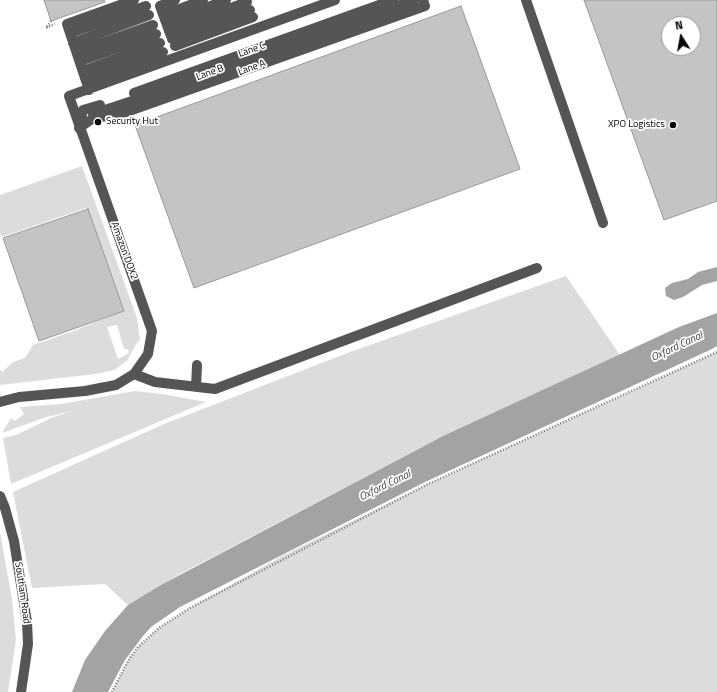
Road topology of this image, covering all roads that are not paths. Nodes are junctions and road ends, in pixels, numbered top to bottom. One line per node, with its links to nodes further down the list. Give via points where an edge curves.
1 (134, 0): 16 (street, via 67,24)
2 (175, 0): 13 (street, via 160,6)
3 (203, 0): 13 (street)
4 (226, 0): 13 (street)
5 (335, 0): 12 (street)
6 (393, 0): 17 (street, Lane C, via 83,110)
7 (414, 0): 17 (street, Lane B, via 165,90 88,115)
8 (526, 0): 18 (street)
9 (424, 3): 17 (street, Lane A, via 115,116 95,117)
10 (147, 7): 14 (street); 16 (street)
11 (249, 7): 12 (street); 13 (street); 13 (street)
12 (257, 29): 15 (street)
13 (169, 31): 15 (street)
14 (160, 43): 15 (street); 16 (street); 16 (street); 16 (street)
15 (179, 57)
16 (82, 65): 17 (street, Amazon DOX2, via 69,96)
17 (79, 128): 21 (street, Amazon DOX2, via 152,332 148,354)
18 (603, 223)
19 (537, 268): 22 (street, via 216,389)
20 (197, 365): 22 (street)
21 (134, 374): 22 (street, via 155,382); 23 (street, via 116,385 85,391 19,397)
22 (196, 387)
23 (0, 402)
24 (0, 496): 25 (street, Southam Road, via 6,508 14,541 27,622 27,651)
25 (21, 692)

